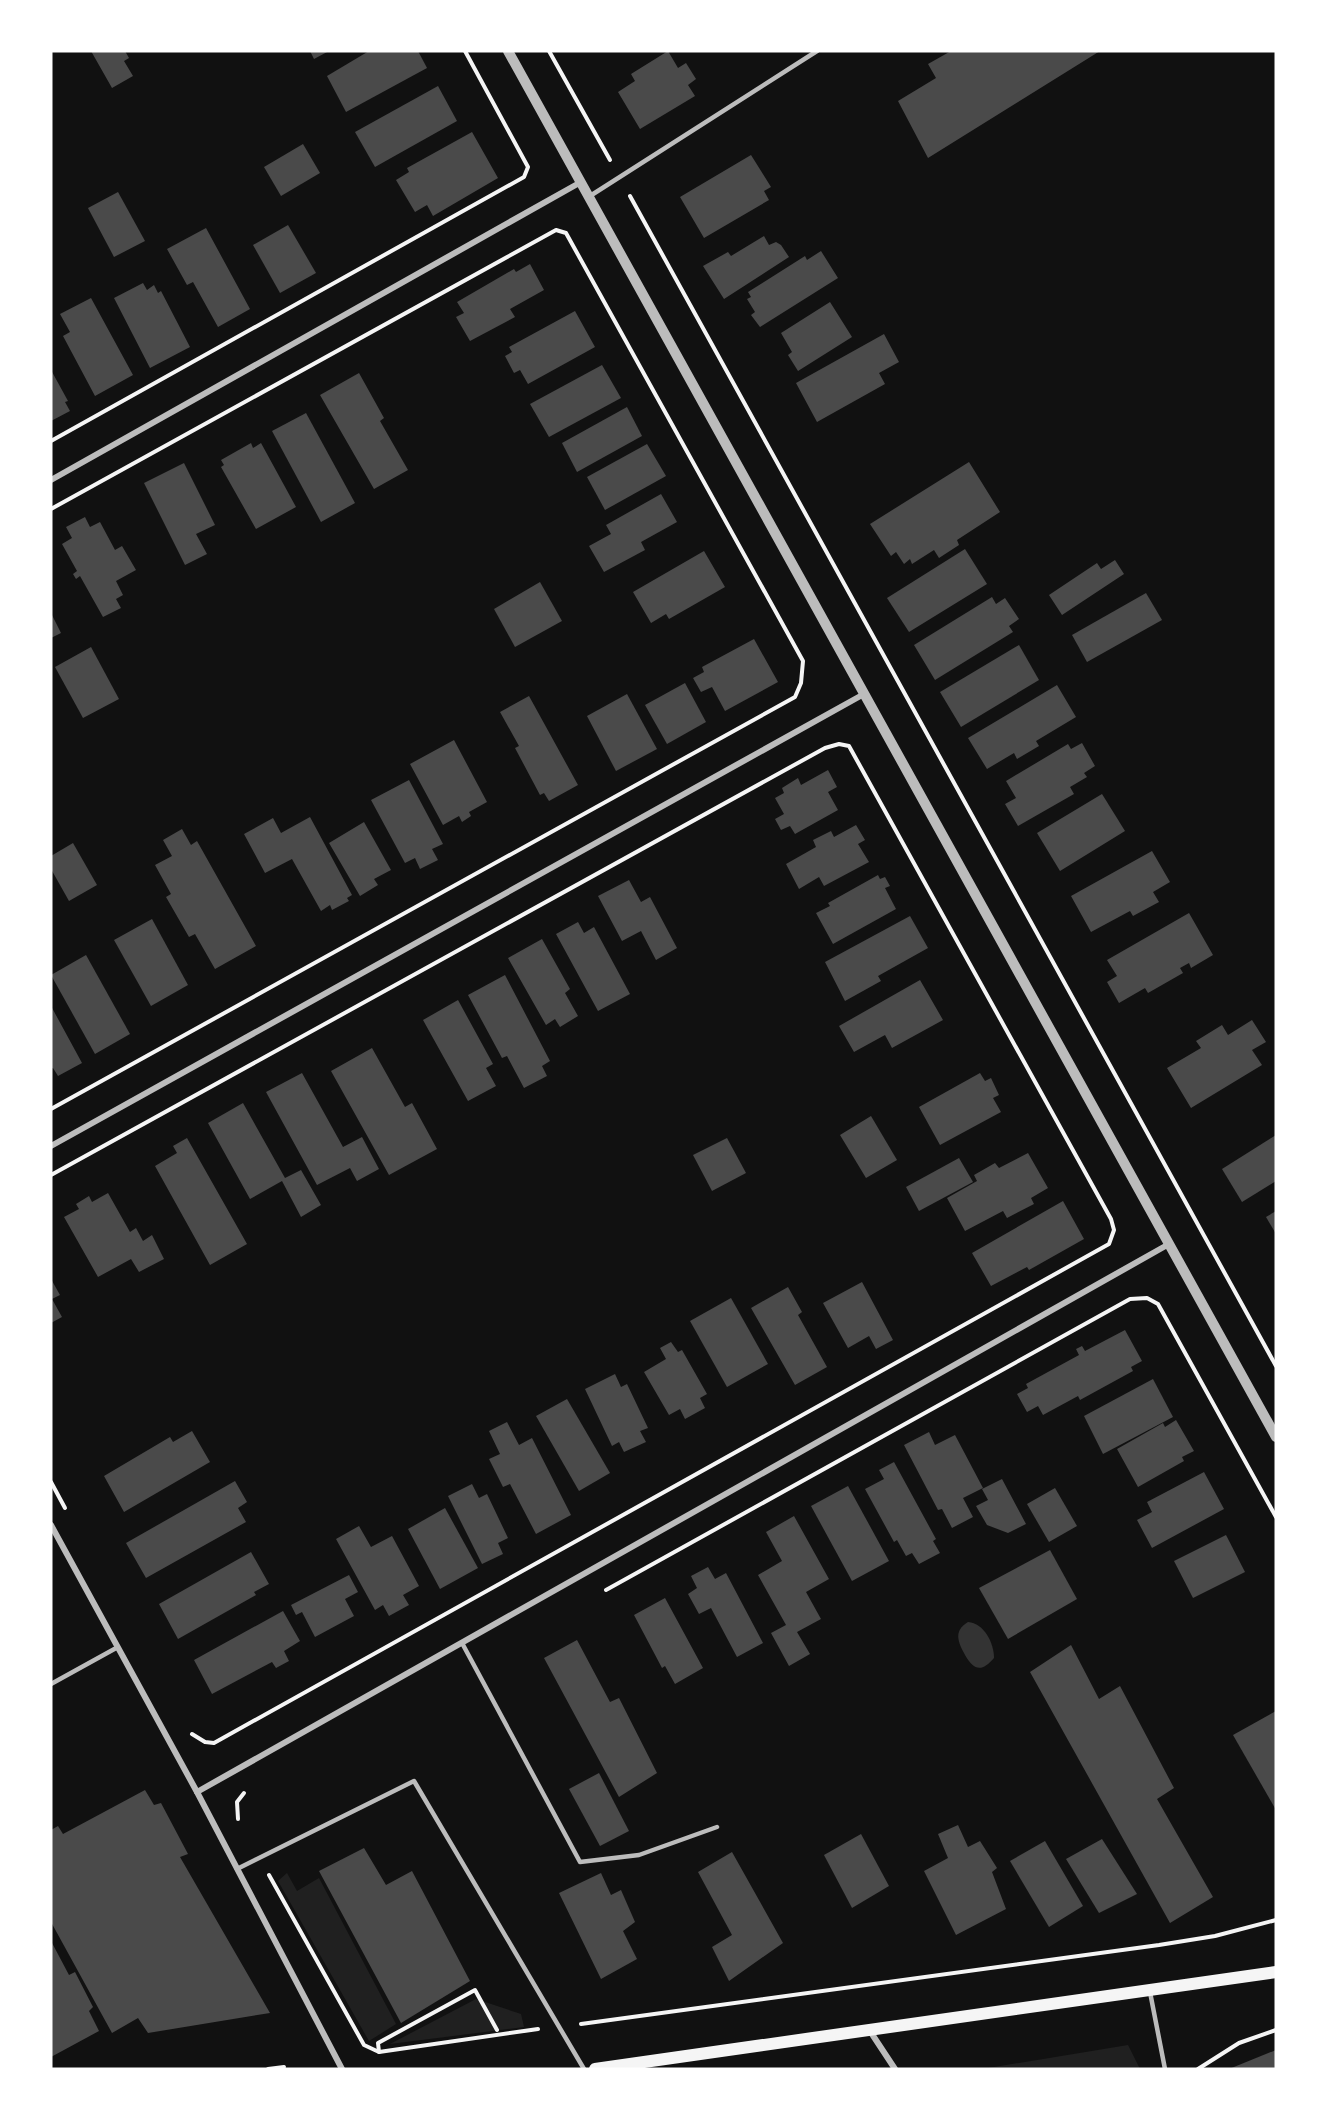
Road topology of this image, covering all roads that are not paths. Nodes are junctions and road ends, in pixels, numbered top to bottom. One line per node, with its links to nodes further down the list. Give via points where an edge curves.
1 (508, 51): 3 (street)
2 (817, 51): 4 (lane)
3 (581, 182): 4 (street); 5 (street)
4 (588, 198): 6 (street)
5 (51, 480)
6 (864, 694): 7 (street); 8 (street)
7 (51, 1146)
8 (1170, 1244): 9 (street); 11 (street)
9 (1276, 1437)
10 (51, 1525): 12 (street)
11 (462, 1643): 14 (street); 15 (lane, via 580,1862 639,1855)
12 (118, 1647): 13 (lane); 14 (street)
13 (51, 1684)
14 (197, 1792): 16 (street)
15 (717, 1827)
16 (237, 1869): 20 (street); 21 (lane, via 414,1781)
17 (1276, 1972): 18 (main road)
18 (1150, 1990): 19 (main road); 24 (lane)
19 (870, 2031): 22 (main road); 23 (street)
20 (342, 2069)
21 (584, 2069)
22 (596, 2069)
23 (895, 2069)
24 (1165, 2069)

